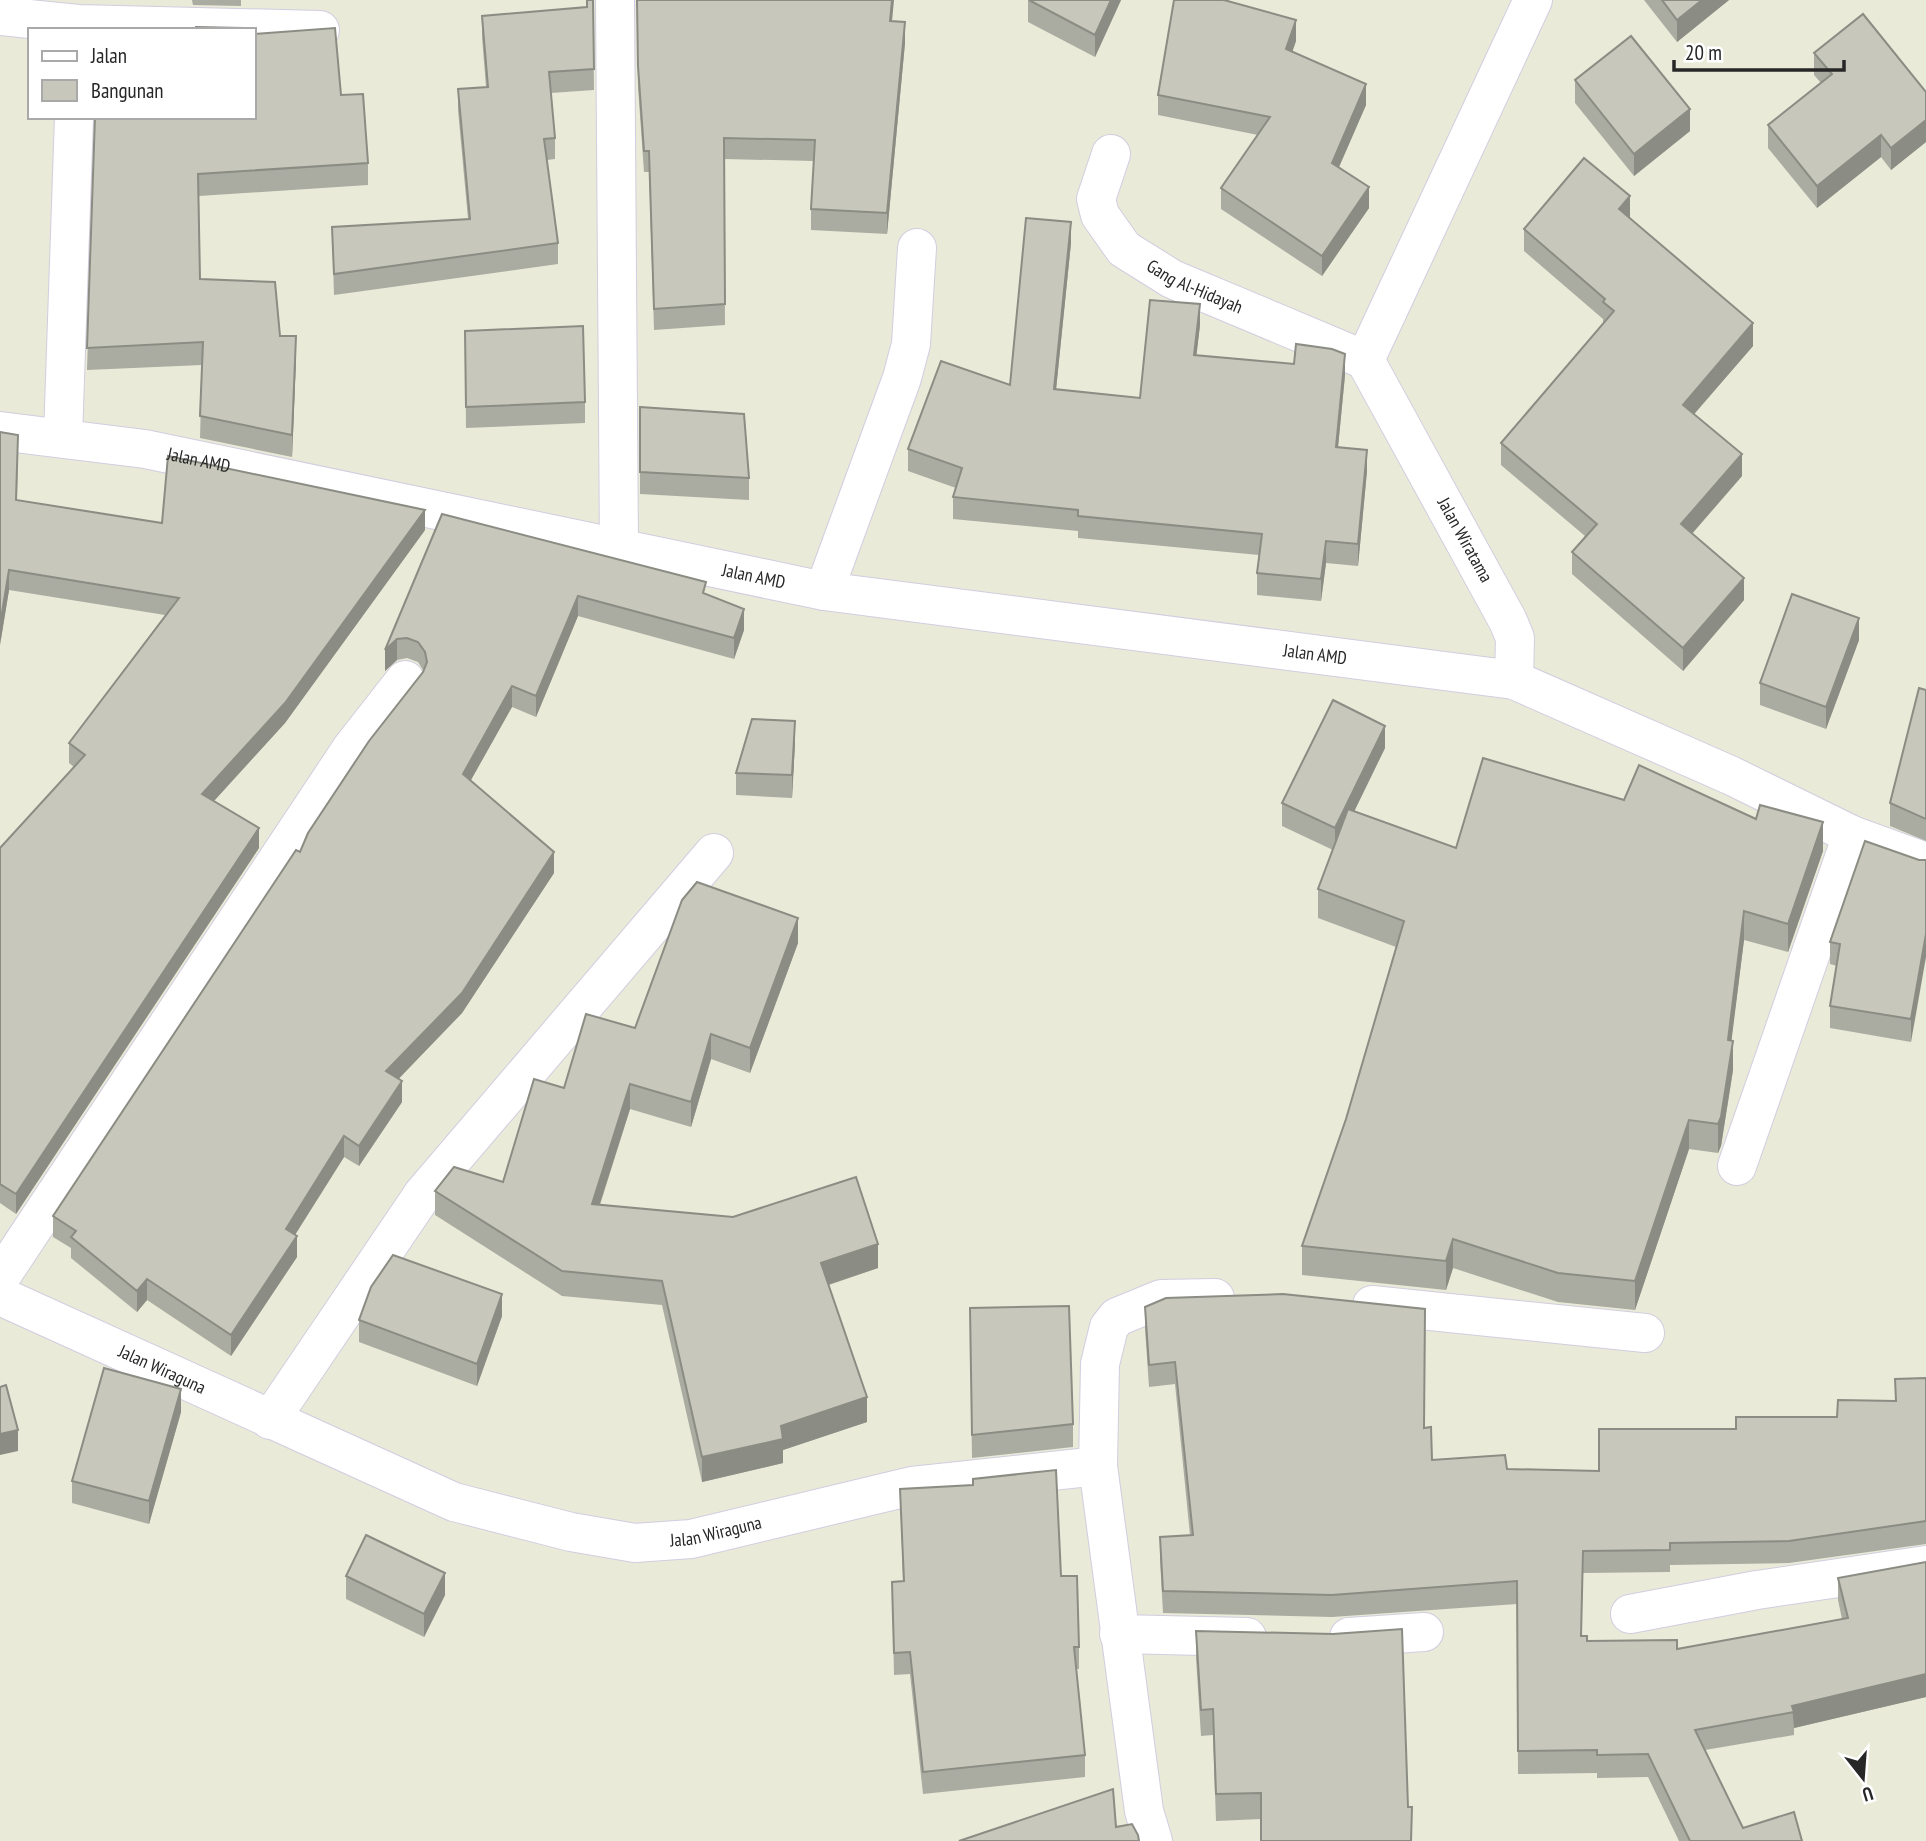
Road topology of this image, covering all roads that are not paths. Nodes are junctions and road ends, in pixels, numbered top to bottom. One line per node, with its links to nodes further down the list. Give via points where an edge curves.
1 (615, 0): 12 (street)
2 (1526, 2): 9 (street)
3 (0, 16): 4 (street)
4 (78, 18): 5 (street)
5 (320, 30)
6 (75, 119): 11 (street)
7 (1111, 154): 9 (street, Gang Al-Hidayah, via 1096,199 1100,215 1124,249 1172,279)
8 (917, 248): 13 (street, via 911,344 902,378)
9 (1365, 360): 15 (street, Jalan Wiratama, via 1508,621 1515,638)
10 (0, 431): 11 (street, Jalan AMD)
11 (64, 437): 12 (street, Jalan AMD, via 486,518)
12 (619, 550): 13 (street, Jalan AMD)
13 (824, 592): 15 (street, Jalan AMD)
14 (405, 680): 20 (street, via 345,759)
15 (1514, 680): 16 (street, via 1732,776)
16 (1852, 835): 18 (street); 19 (street)
17 (713, 853): 25 (street, via 422,1194)
18 (1926, 862)
19 (1737, 1166)
20 (0, 1278)
21 (0, 1296): 25 (street, Jalan Wiraguna)
22 (1256, 1296): 26 (street, via 1161,1299 1117,1317 1102,1345)
23 (1338, 1301): 24 (street)
24 (1645, 1333)
25 (270, 1420): 26 (street, Jalan Wiraguna, via 454,1502 635,1543 691,1539 912,1486)
26 (1098, 1466): 30 (street)
27 (1926, 1565): 28 (street)
28 (1630, 1614)
29 (1424, 1632): 32 (street)
30 (1119, 1634): 31 (street); 33 (street, via 1144,1811)
31 (1280, 1638)
32 (1320, 1638)
33 (1153, 1841)

